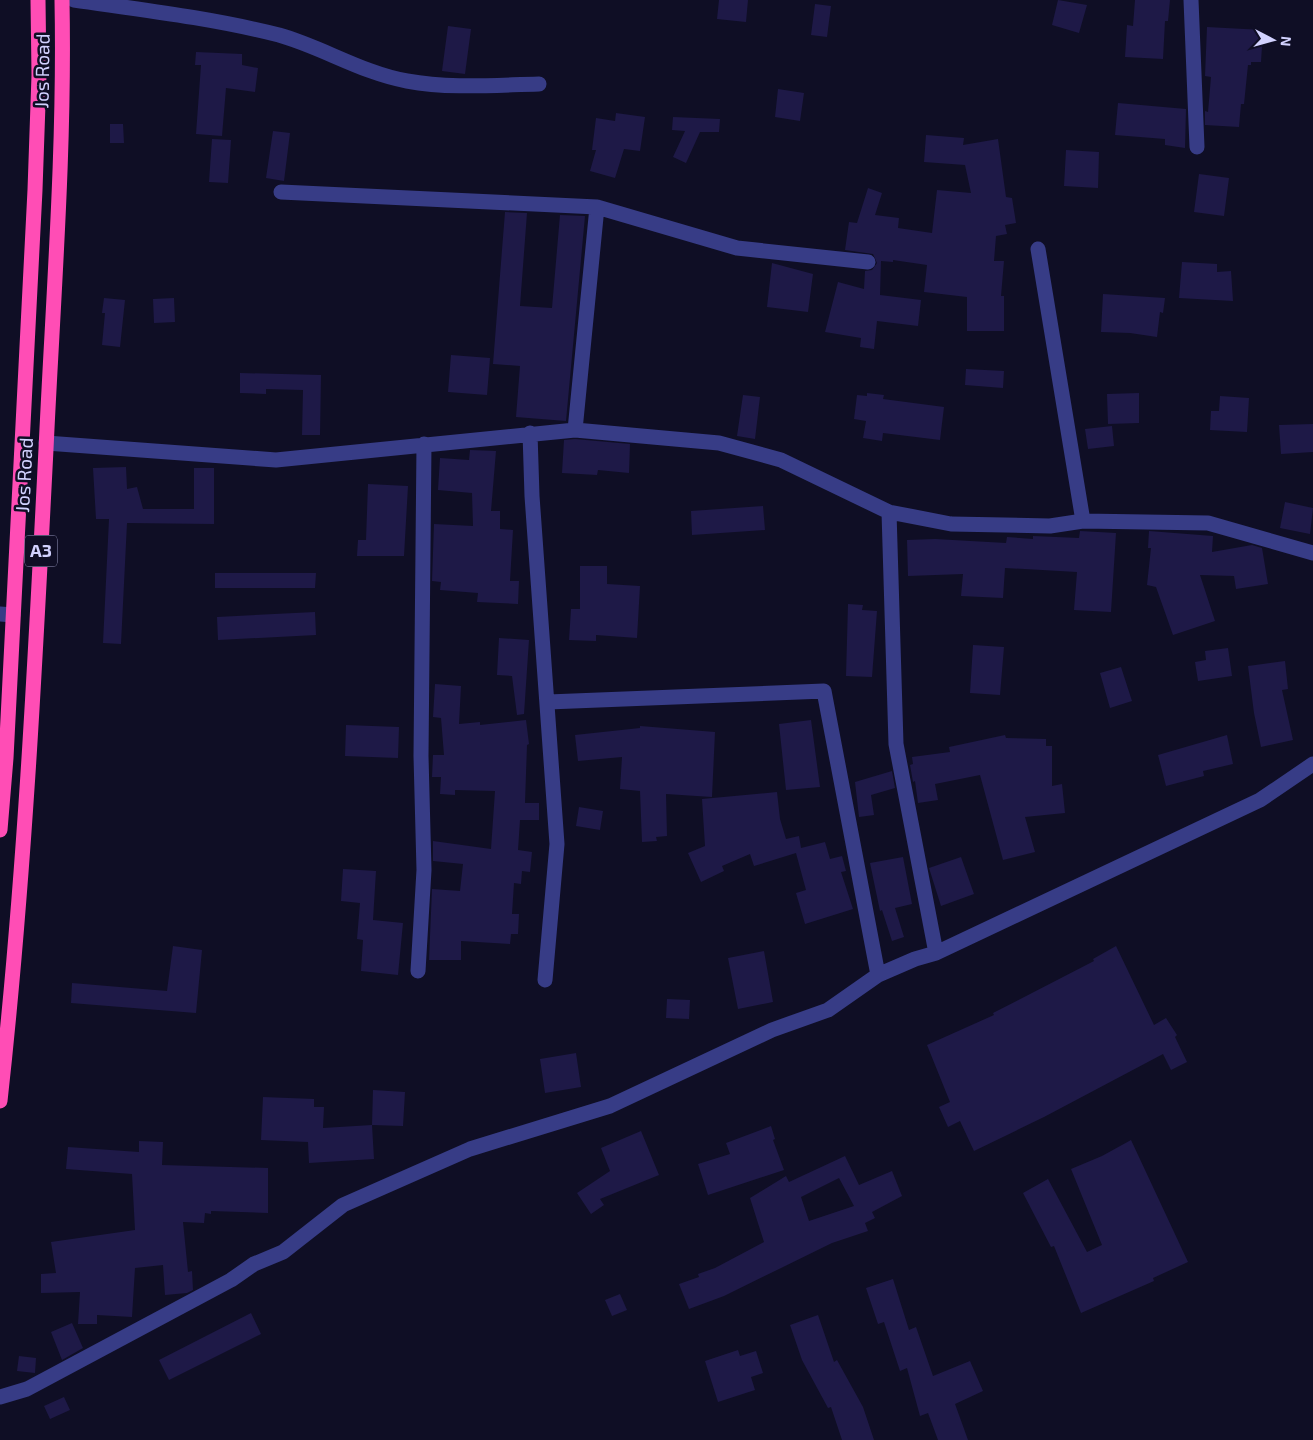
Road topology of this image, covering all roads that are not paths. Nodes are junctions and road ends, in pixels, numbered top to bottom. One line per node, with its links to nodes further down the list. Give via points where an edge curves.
1 (38, 0): 18 (highway, Jos Road / A3, via 37,142)
2 (62, 0): 13 (highway, Jos Road / A3, via 64,73)
3 (74, 0): 5 (street, via 229,23 282,36 354,65 406,81 442,85)
4 (1191, 0): 6 (street)
5 (539, 84)
6 (1197, 147)
7 (281, 192): 8 (street)
8 (597, 207): 10 (street, via 737,248); 11 (street)
9 (1038, 249): 16 (street)
10 (868, 262)
11 (575, 430): 12 (street); 15 (street, via 719,444 781,460)
12 (530, 433): 14 (street); 19 (street)
13 (46, 443): 14 (street, via 276,460); 26 (highway, Jos Road / A3, via 30,757)
14 (424, 444): 23 (street, via 420,756 424,870)
15 (889, 512): 16 (street, via 951,524 1050,526); 22 (street, via 896,744)
16 (1083, 521): 17 (street, via 1208,523)
17 (1313, 553)
18 (7, 615): 21 (highway, Jos Road / A3)
19 (548, 702): 24 (street, via 824,691); 25 (street, via 557,844)
20 (1313, 764): 22 (street, via 1260,800)
21 (0, 830)
22 (936, 953): 24 (street)
23 (418, 971)
24 (878, 975): 27 (street, via 828,1010 772,1030 610,1106 470,1149 344,1205 283,1252 254,1264 231,1280 27,1389)
25 (545, 980)
26 (0, 1101)
27 (0, 1398)

